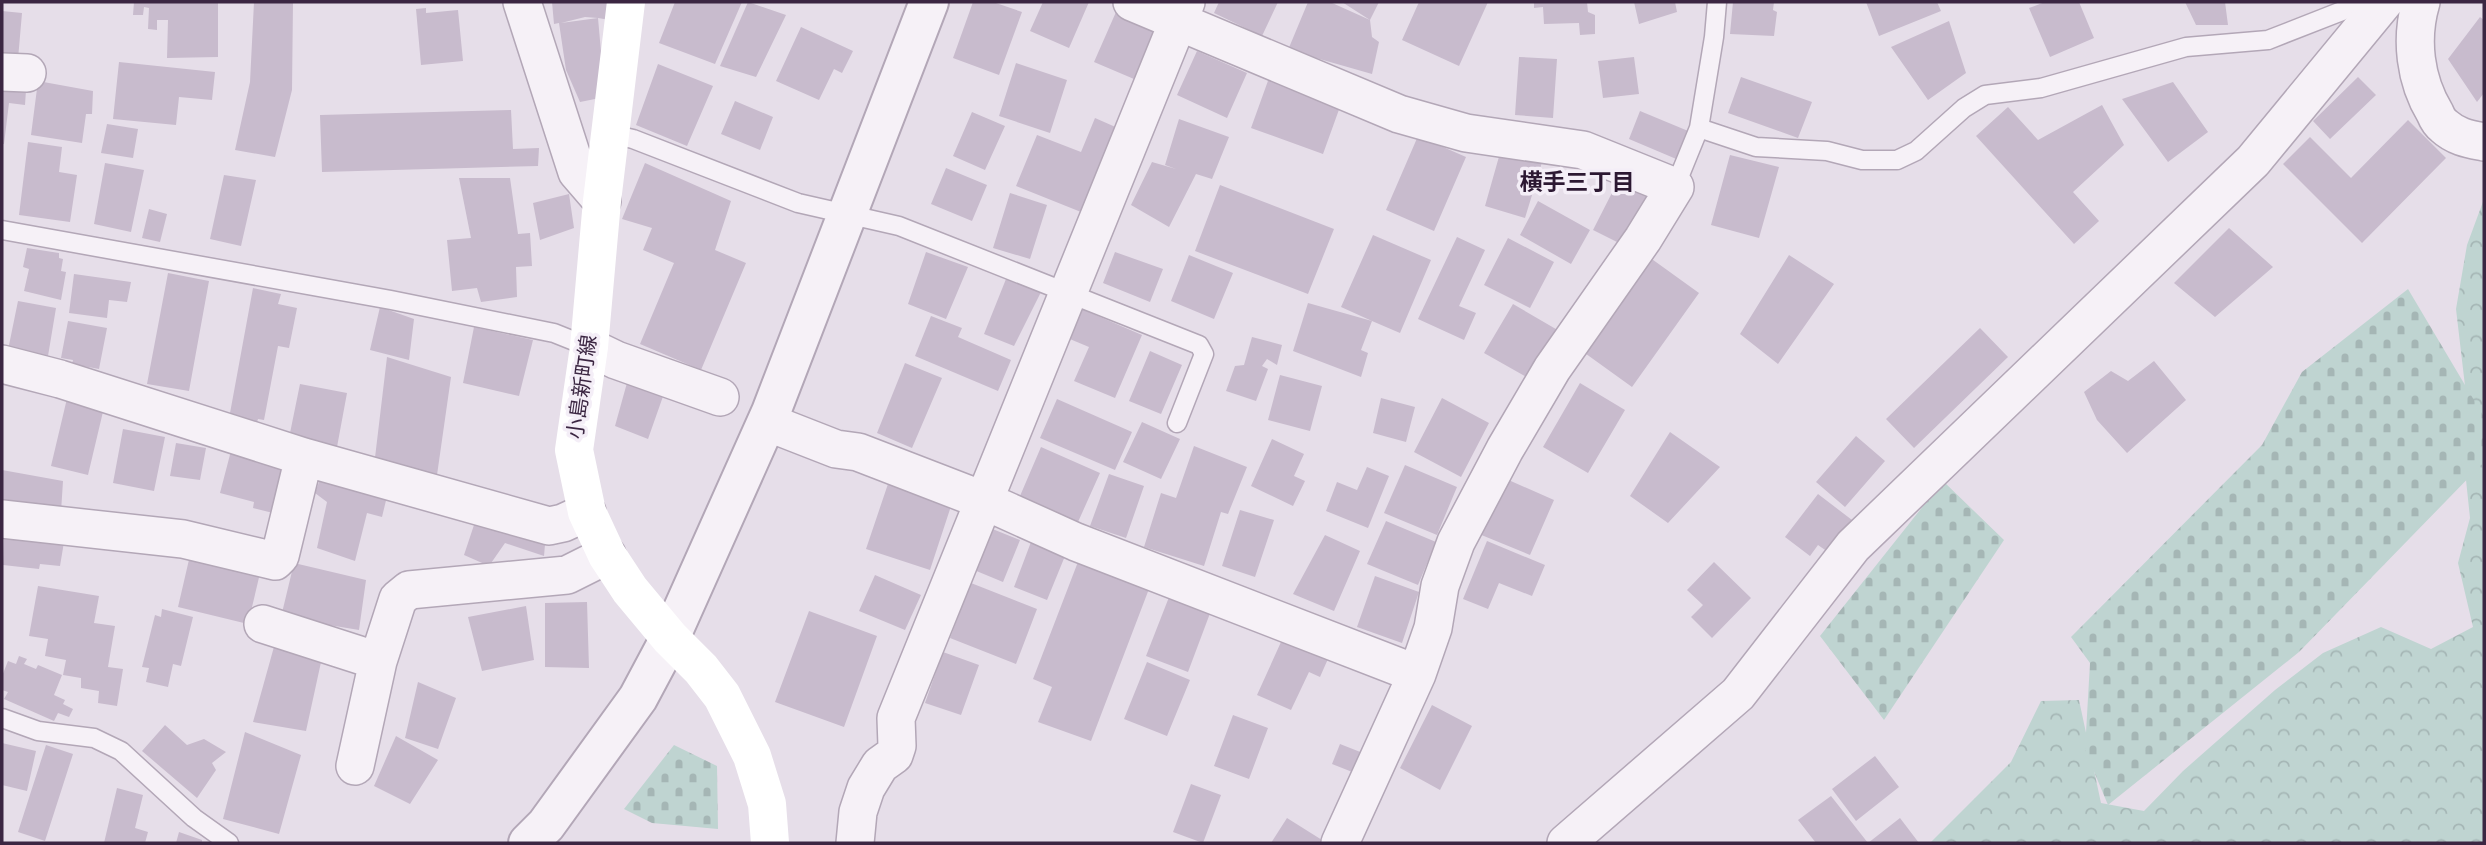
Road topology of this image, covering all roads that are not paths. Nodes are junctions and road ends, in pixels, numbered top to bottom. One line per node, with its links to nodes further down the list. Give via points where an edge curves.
1 (522, 2): 14 (street, via 577,172)
2 (626, 2): 11 (main road, 小島新町線)
3 (929, 2): 15 (street)
4 (1132, 2): 9 (street)
5 (1717, 2): 10 (lane)
6 (2353, 2): 10 (lane, via 2342,11 2268,40 2186,47 2041,88 1985,94 1916,151 1897,160 1756,147)
7 (2384, 2): 39 (street, via 2253,161 1853,546 1738,694)
8 (2421, 2): 12 (street, via 2415,56 2419,81 2442,125 2461,137)
9 (1182, 11): 13 (street, via 1399,114 1466,132 1583,150); 17 (street)
10 (1699, 128): 13 (lane)
11 (611, 134): 14 (main road, 小島新町線); 15 (lane, via 798,203)
12 (2484, 142)
13 (1675, 187): 31 (street, via 1552,369 1505,449 1456,542)
14 (602, 201): 18 (main road, 小島新町線)
15 (846, 214): 17 (lane, via 899,226); 21 (street)
16 (2, 230): 18 (lane, via 391,300 554,333)
17 (1068, 293): 22 (lane, via 1199,345 1204,354); 24 (street)
18 (589, 347): 20 (street); 25 (main road, 小島新町線, via 574,450)
19 (2, 364): 23 (street)
20 (720, 397)
21 (766, 422): 24 (street); 29 (street)
22 (1177, 423)
23 (304, 457): 25 (street, via 549,526); 26 (street, via 275,561 183,539)
24 (985, 501): 31 (street, via 1076,542); 37 (street, via 896,718 894,755 880,765 866,788)
25 (587, 512): 27 (main road, 小島新町線)
26 (2, 519)
27 (607, 555): 29 (main road, 小島新町線); 30 (street, via 567,575 409,590 398,599)
28 (263, 624): 30 (street)
29 (670, 638): 35 (street, via 638,698); 36 (main road, 小島新町線, via 722,696 752,756 767,804)
30 (378, 661): 33 (street)
31 (1416, 674): 38 (street)
32 (2, 718): 34 (lane, via 38,731 94,738 121,751 194,818)
33 (355, 766)
34 (229, 843)
35 (528, 843)
36 (771, 843)
37 (855, 843)
38 (1340, 843)
39 (1566, 843)

